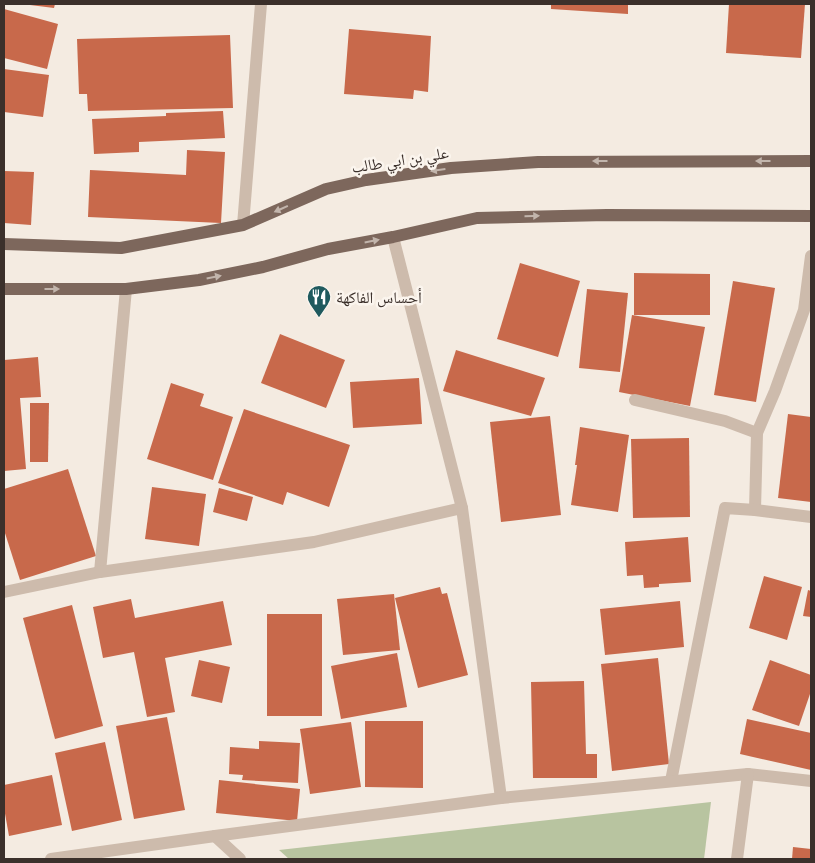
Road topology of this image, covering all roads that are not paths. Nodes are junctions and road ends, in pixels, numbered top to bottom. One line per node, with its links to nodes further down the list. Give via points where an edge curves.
1 (261, 4): 4 (street)
2 (811, 161): 4 (main road, علي بن ابي طالب, one-way to 4, via 538,162 451,168 326,189)
3 (811, 216): 5 (main road, one-way to 3, via 478,218)
4 (243, 225): 6 (main road, علي بن ابي طالب, via 120,248)
5 (393, 237): 9 (main road, one-way to 5, via 199,280); 12 (street)
6 (4, 244)
7 (811, 256): 11 (street, via 804,310)
8 (4, 289): 9 (main road, one-way to 9)
9 (126, 289): 15 (street)
10 (635, 400): 11 (street, via 725,421)
11 (757, 433): 13 (street)
12 (462, 508): 15 (street, via 314,542); 20 (street)
13 (755, 510): 14 (street); 19 (street, via 725,508)
14 (811, 517)
15 (100, 572): 16 (street)
16 (4, 592)
17 (748, 774): 18 (street); 19 (street); 24 (street)
18 (811, 780)
19 (671, 781): 20 (street)
20 (501, 798): 21 (street)
21 (215, 836): 22 (street); 23 (street)
22 (51, 859)
23 (240, 859)
24 (737, 859)

